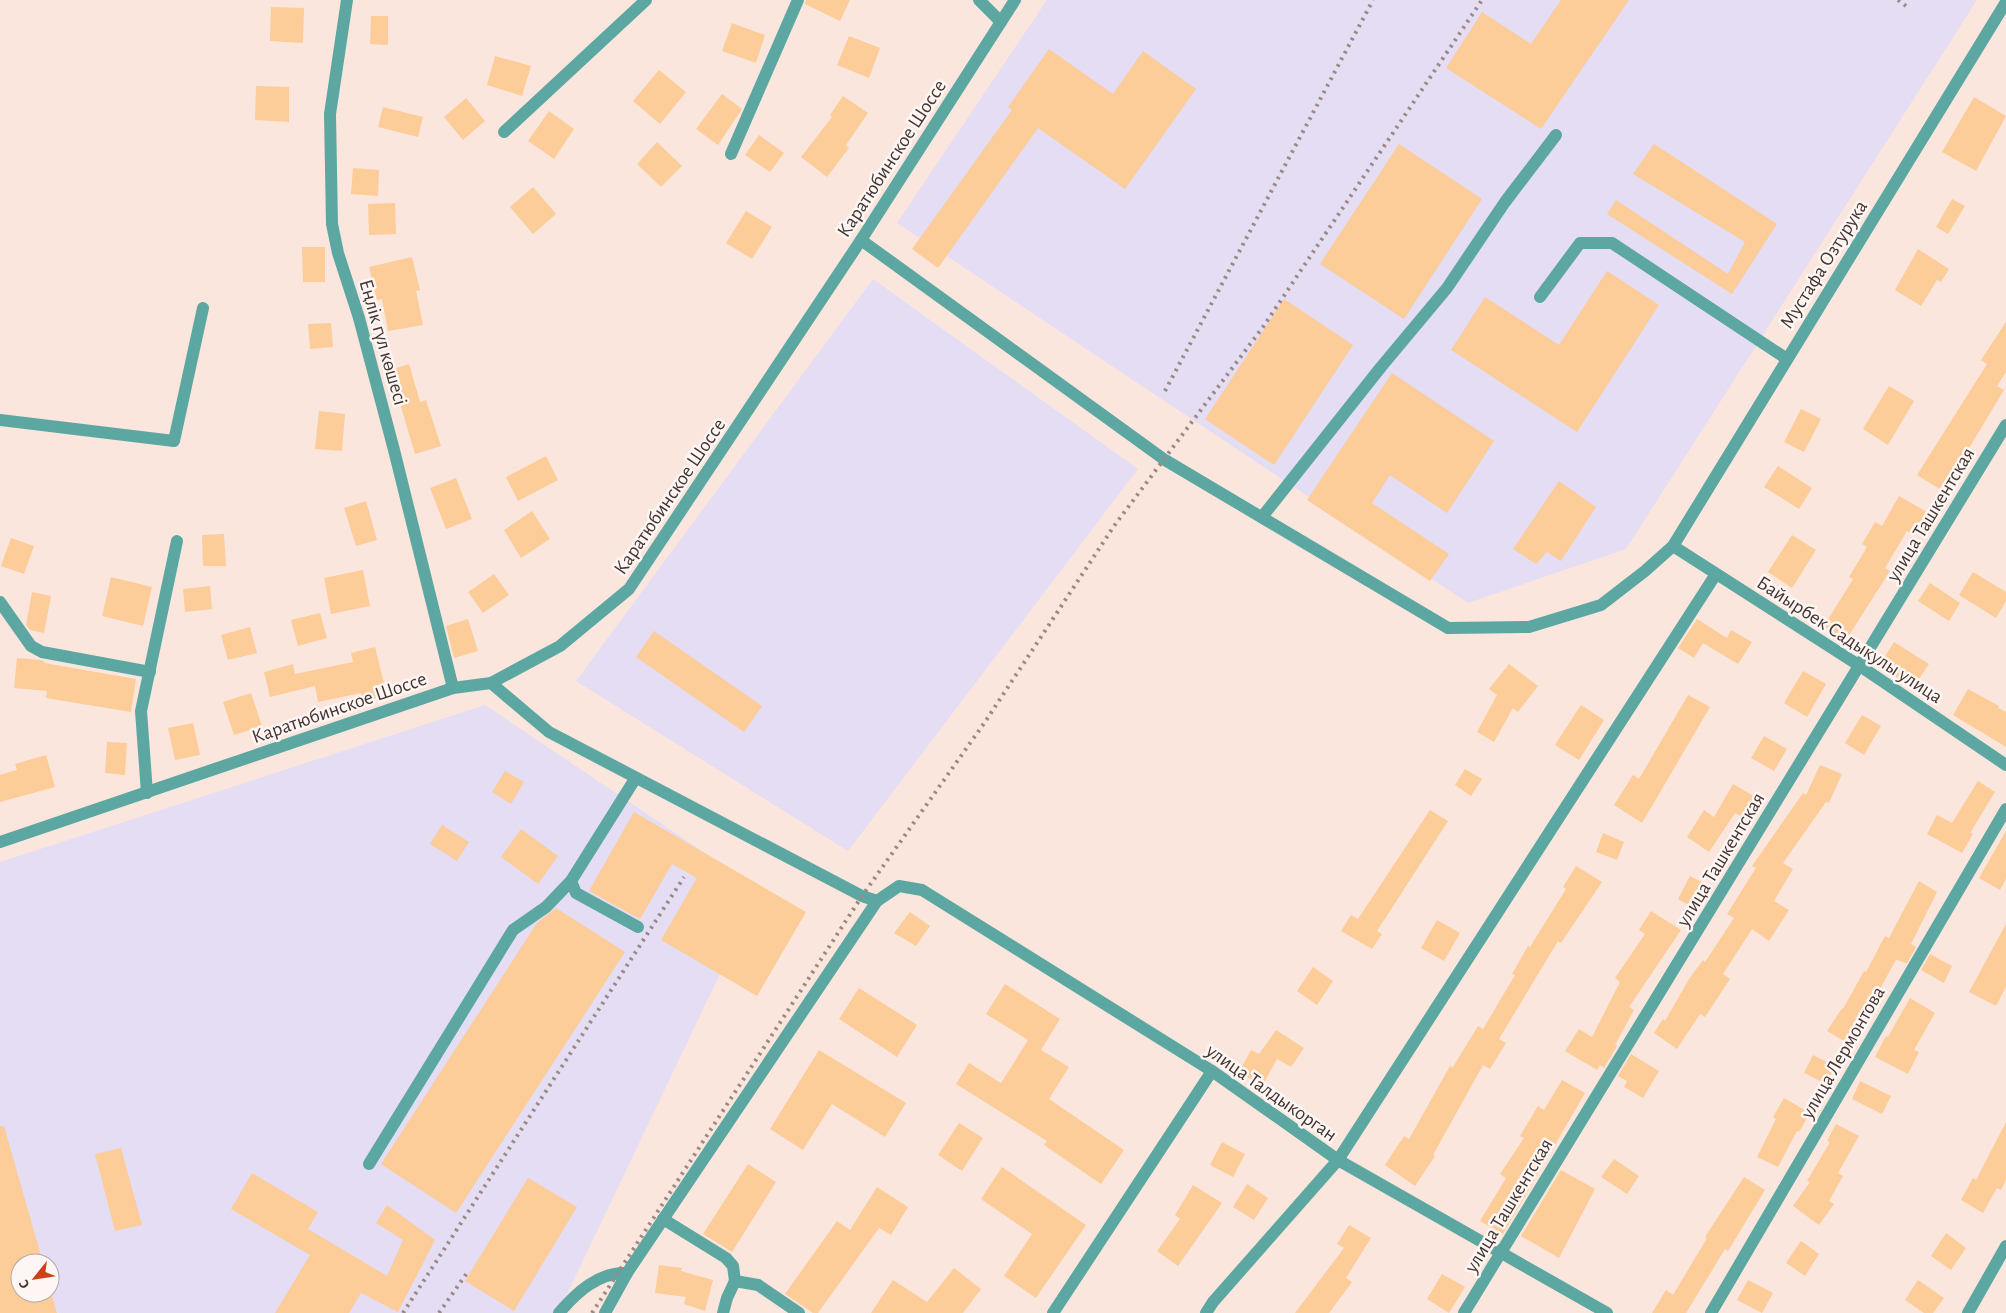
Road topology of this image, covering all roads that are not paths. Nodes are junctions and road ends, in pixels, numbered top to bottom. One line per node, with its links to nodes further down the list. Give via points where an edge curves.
1 (347, 0): 25 (street, Еңлік гүл көшесі, via 330,114 332,224 394,450)
2 (646, 0): 8 (street)
3 (798, 0): 10 (street)
4 (979, 0): 7 (street)
5 (1015, 0): 7 (street, Каратюбинское Шоссе)
6 (2006, 2): 14 (street, Мустафа Озтурука)
7 (1001, 22): 11 (street, Каратюбинское Шоссе)
8 (504, 132)
9 (1556, 135): 17 (street, via 1447,288)
10 (731, 154)
11 (861, 240): 17 (street, Мустафа Озтурука, via 1166,460); 24 (street, Каратюбинское Шоссе, via 629,590 560,646)
12 (1540, 297): 14 (street, via 1580,243 1612,242)
13 (204, 308): 15 (street, via 174,441)
14 (1787, 359): 19 (street, Мустафа Озтурука)
15 (0, 420)
16 (2006, 425): 22 (street, улица Ташкентская)
17 (1262, 517): 19 (street, Мустафа Озтурука, via 1448,628 1529,627 1600,605)
18 (177, 541): 23 (street)
19 (1673, 546): 20 (street, Байырбек Садыкулы улица)
20 (1716, 574): 22 (street, Байырбек Садыкулы улица); 35 (street)
21 (0, 602): 23 (street, via 31,646 42,652)
22 (1860, 666): 26 (street, Байырбек Садыкулы улица); 39 (street, улица Ташкентская)
23 (150, 672): 28 (street, via 141,711)
24 (491, 683): 25 (street, Каратюбинское Шоссе); 27 (street, via 549,732)
25 (453, 688): 28 (street, Каратюбинское Шоссе)
26 (2006, 765)
27 (635, 779): 31 (street); 32 (street)
28 (147, 793): 30 (street, Каратюбинское Шоссе)
29 (2006, 809): 50 (street, улица Лермонтова)
30 (0, 842)
31 (570, 881): 33 (street, via 576,893); 36 (street, via 546,907 513,930)
32 (877, 902): 34 (street, улица Талдыкорган, via 899,886 922,890); 37 (street)
33 (638, 928)
34 (1212, 1071): 35 (street, улица Талдыкорган); 46 (street)
35 (1338, 1160): 39 (street, улица Талдыкорган); 47 (street, via 1212,1302)
36 (369, 1164)
37 (663, 1219): 40 (street); 41 (street, via 726,1258 733,1266)
38 (2006, 1246): 51 (street)
39 (1501, 1253): 48 (street, улица Ташкентская); 49 (street, улица Талдыкорган)
40 (627, 1273): 42 (street, via 588,1284 574,1294); 43 (street)
41 (735, 1281): 44 (street); 45 (street, via 758,1285)
42 (559, 1313)
43 (605, 1313)
44 (723, 1313)
45 (799, 1313)
46 (1053, 1313)
47 (1206, 1313)
48 (1464, 1313)
49 (1607, 1313)
50 (1711, 1313)
51 (1968, 1313)

